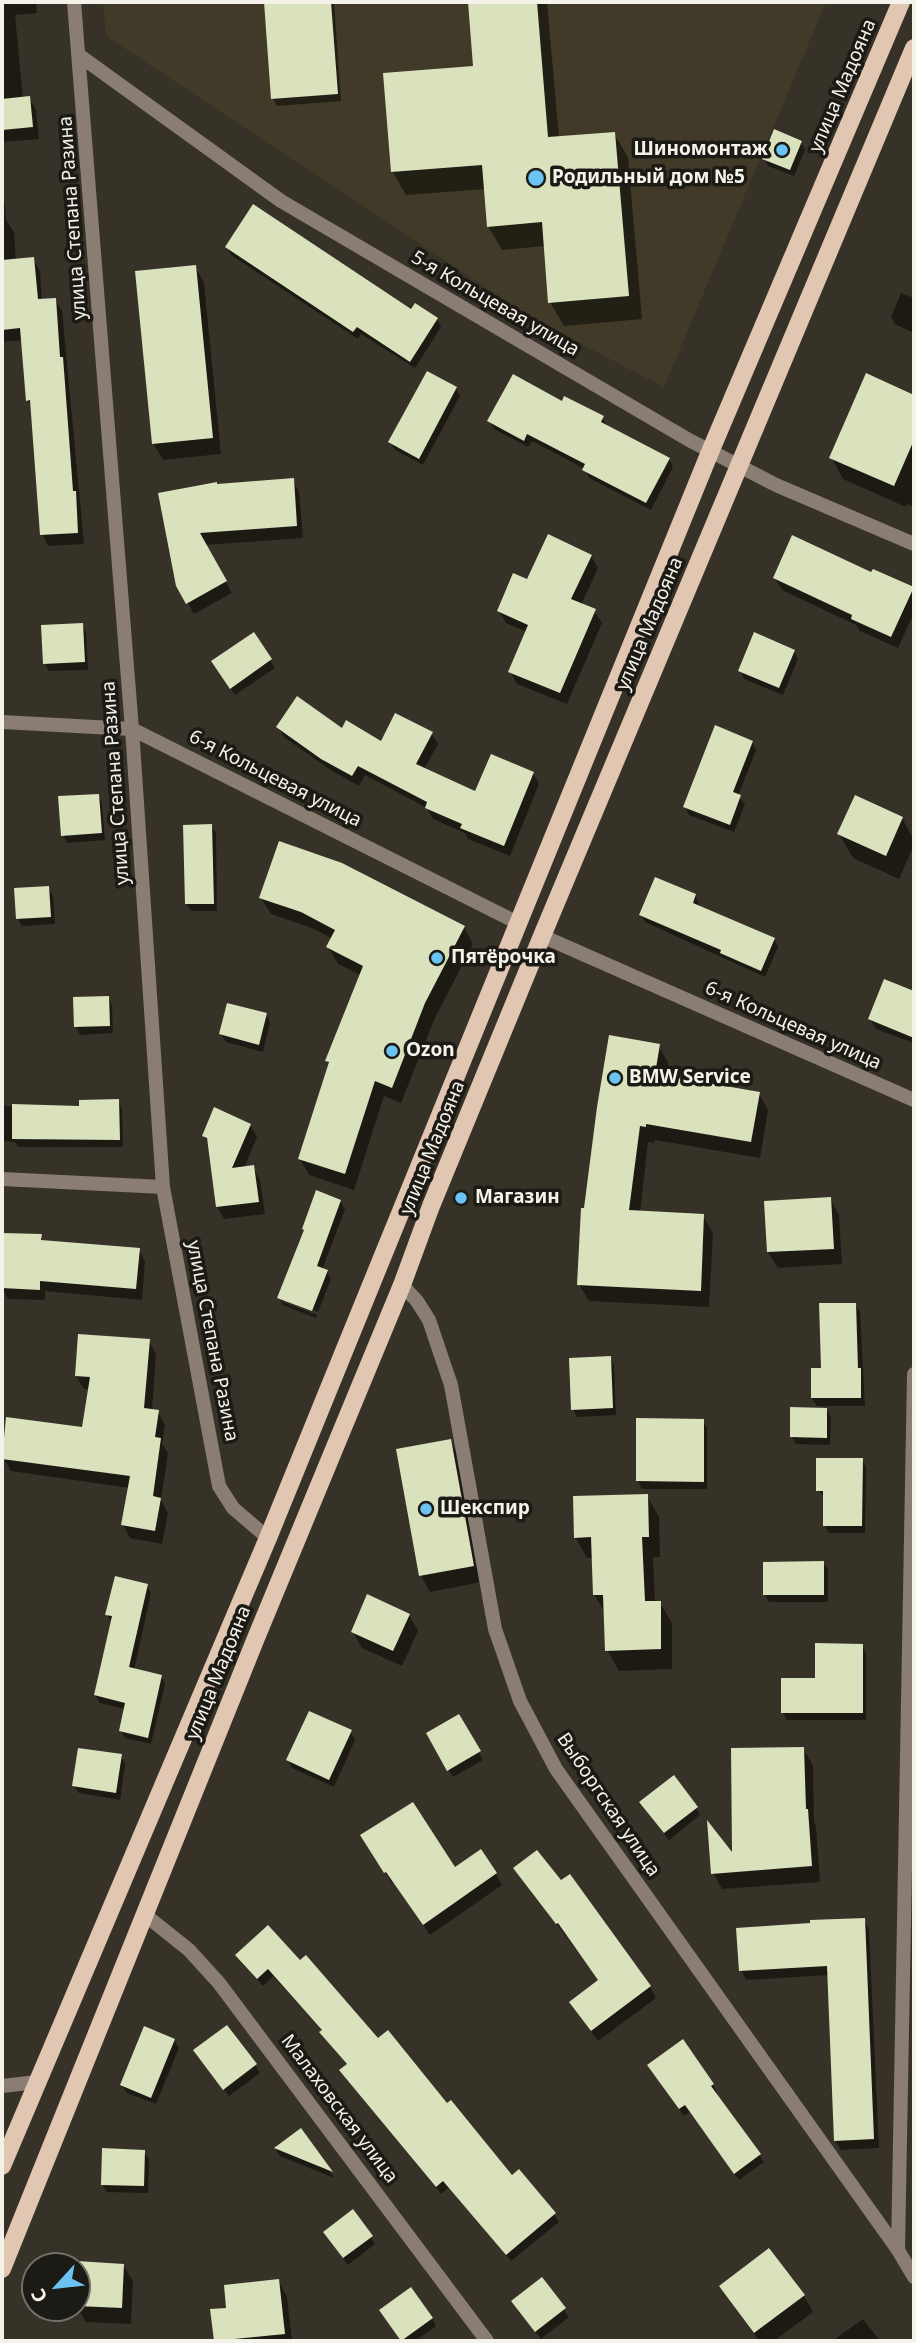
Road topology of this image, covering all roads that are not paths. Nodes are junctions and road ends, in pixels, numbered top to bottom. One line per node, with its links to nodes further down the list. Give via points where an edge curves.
1 (74, 2): 4 (street, улица Степана Разина)
2 (901, 2): 5 (main road, улица Мадояна)
3 (914, 48): 6 (main road, улица Мадояна)
4 (80, 56): 5 (street, 5-я Кольцевая улица, via 281,201); 9 (street, улица Степана Разина)
5 (710, 452): 6 (street, 5-я Кольцевая улица); 10 (main road, улица Мадояна)
6 (738, 467): 7 (street, 5-я Кольцевая улица); 11 (main road, улица Мадояна)
7 (914, 544)
8 (2, 722): 9 (street, 6-я Кольцевая улица)
9 (132, 729): 10 (street, 6-я Кольцевая улица); 14 (street, улица Степана Разина)
10 (518, 922): 17 (main road, улица Мадояна)
11 (542, 936): 12 (street, 6-я Кольцевая улица); 15 (main road, улица Мадояна)
12 (914, 1100)
13 (2, 1179): 14 (street)
14 (163, 1187): 17 (street, улица Степана Разина, via 219,1486 233,1508)
15 (402, 1285): 18 (main road, улица Мадояна); 22 (street, Выборгская улица, via 429,1320 451,1385 495,1629 520,1701 556,1769)
16 (914, 1374): 22 (street)
17 (268, 1538): 19 (main road, улица Мадояна)
18 (144, 1914): 23 (main road, улица Мадояна); 25 (street, Малаховская улица, via 189,1950 219,1983)
19 (37, 2082): 20 (street); 21 (main road, улица Мадояна)
20 (2, 2086)
21 (2, 2165)
22 (898, 2250): 24 (street, Выборгская улица)
23 (2, 2269)
24 (914, 2277)
25 (488, 2341)

